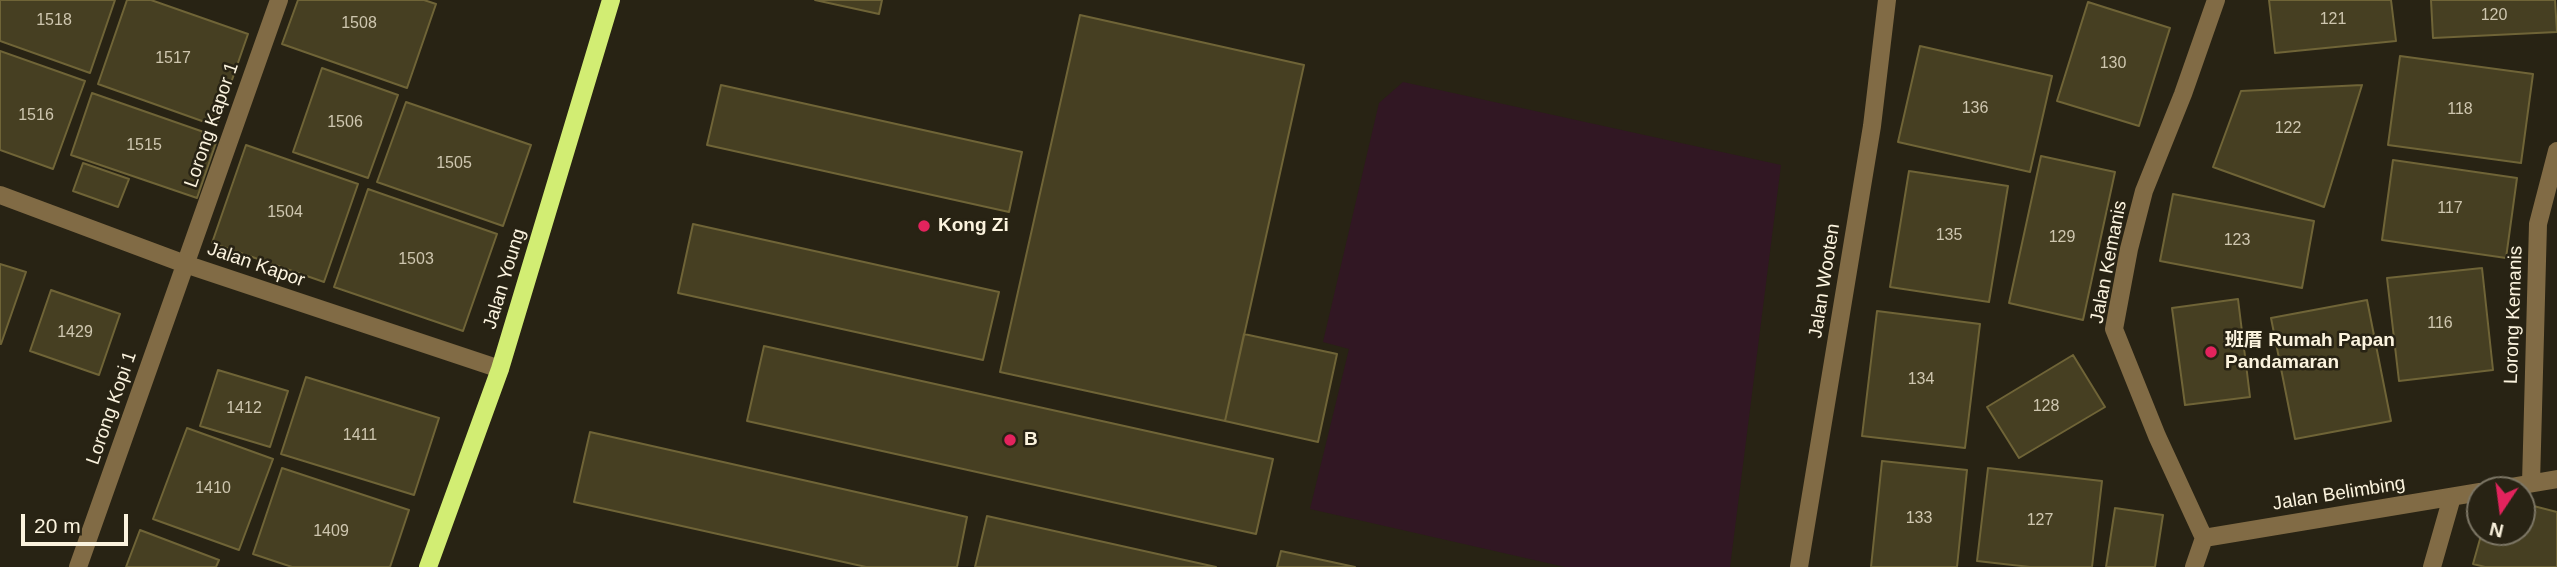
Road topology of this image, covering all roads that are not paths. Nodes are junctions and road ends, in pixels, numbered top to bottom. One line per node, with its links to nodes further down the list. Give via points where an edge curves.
1 (279, 0): 7 (street, Lorong Kapor 1)
2 (611, 0): 8 (main road, Jalan Young)
3 (1886, 0): 17 (street, Jalan Wooten, via 1872,126)
4 (2216, 0): 14 (street, Jalan Kemanis, via 2144,191 2114,329 2151,424)
5 (2557, 151): 9 (street, Lorong Kemanis, via 2538,224)
6 (0, 195): 7 (street, Jalan Kapor)
7 (185, 264): 8 (street, Jalan Kapor); 15 (street, Lorong Kopi 1)
8 (500, 369): 16 (main road, Jalan Young)
9 (2531, 476)
10 (2557, 479): 11 (street)
11 (2536, 482)
12 (2466, 494): 13 (street, Jalan Belimbing)
13 (2452, 497): 14 (street, Jalan Belimbing); 19 (street)
14 (2204, 538): 18 (street)
15 (79, 567)
16 (428, 567)
17 (1799, 567)
18 (2194, 567)
19 (2432, 567)

